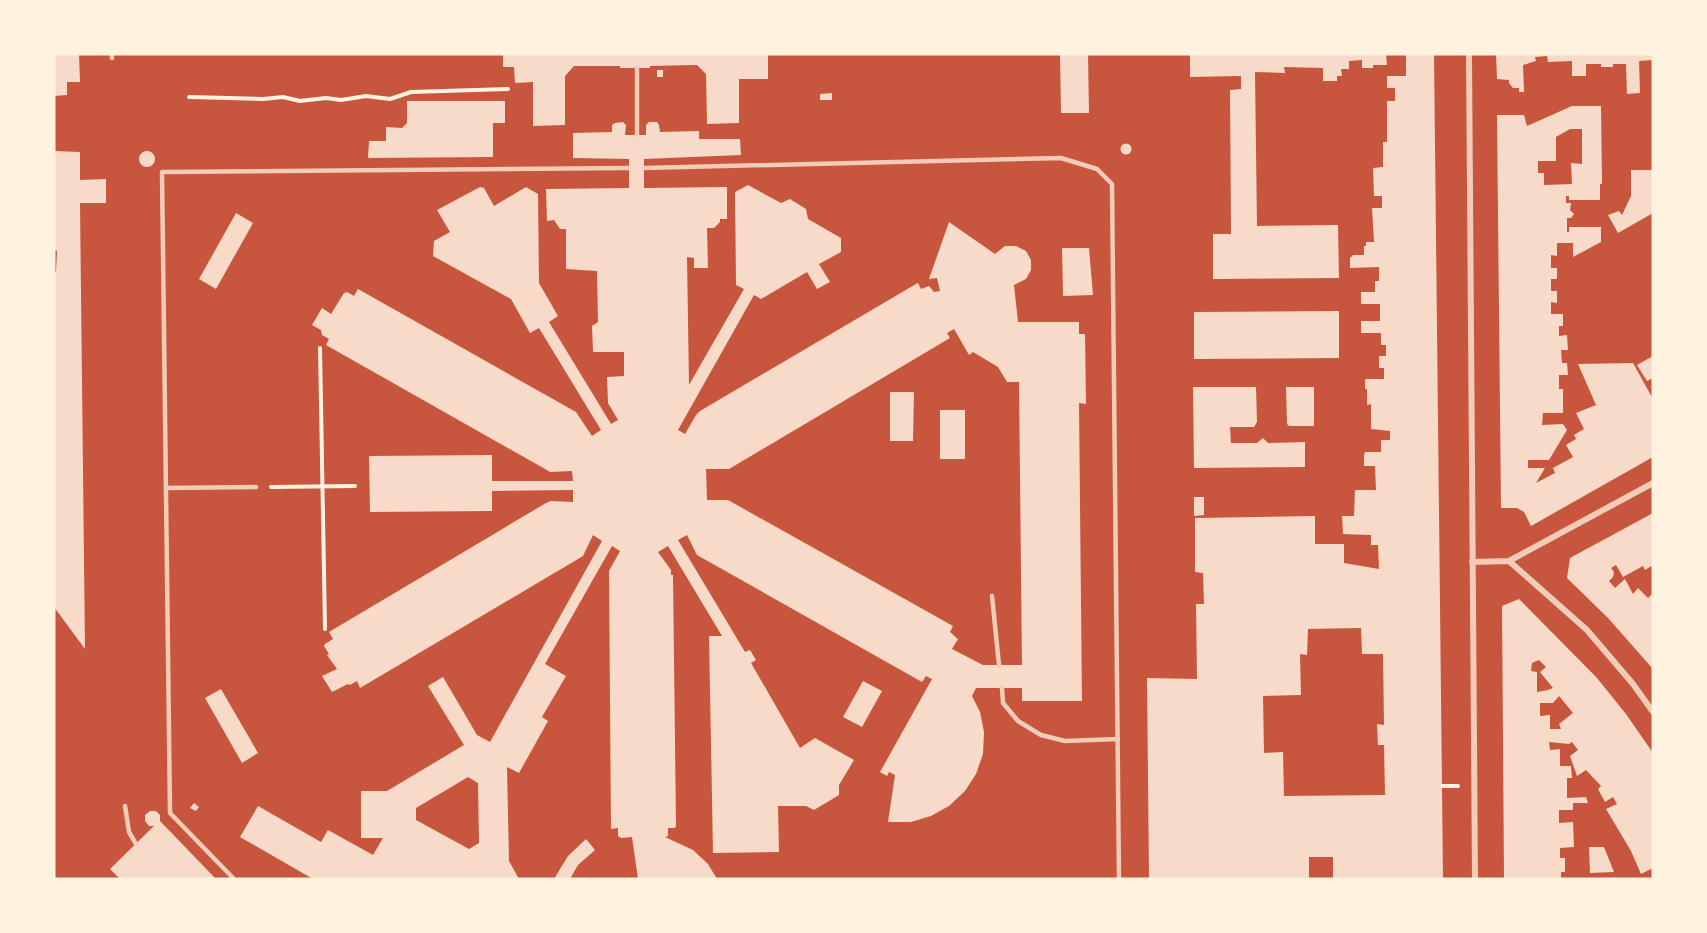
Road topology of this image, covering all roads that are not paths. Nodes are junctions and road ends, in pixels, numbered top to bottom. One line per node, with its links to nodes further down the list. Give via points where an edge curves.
1 (1468, 54): 10 (street)
2 (637, 68): 3 (lane)
3 (637, 135)
4 (628, 168): 8 (lane, via 162,172)
5 (644, 168): 15 (lane, via 1061,158 1097,169 1112,184)
6 (1653, 483): 9 (street)
7 (256, 487): 8 (lane)
8 (166, 488): 18 (lane, via 170,813)
9 (1509, 561): 10 (street); 14 (street, via 1587,630)
10 (1472, 562): 20 (street)
11 (992, 596): 12 (lane)
12 (999, 665)
13 (1002, 688): 15 (lane, via 1003,703 1018,721 1041,735 1065,741)
14 (1653, 712)
15 (1118, 739): 19 (lane)
16 (125, 806): 17 (lane, via 129,831)
17 (136, 844)
18 (234, 879)
19 (1119, 879)
20 (1475, 879)

